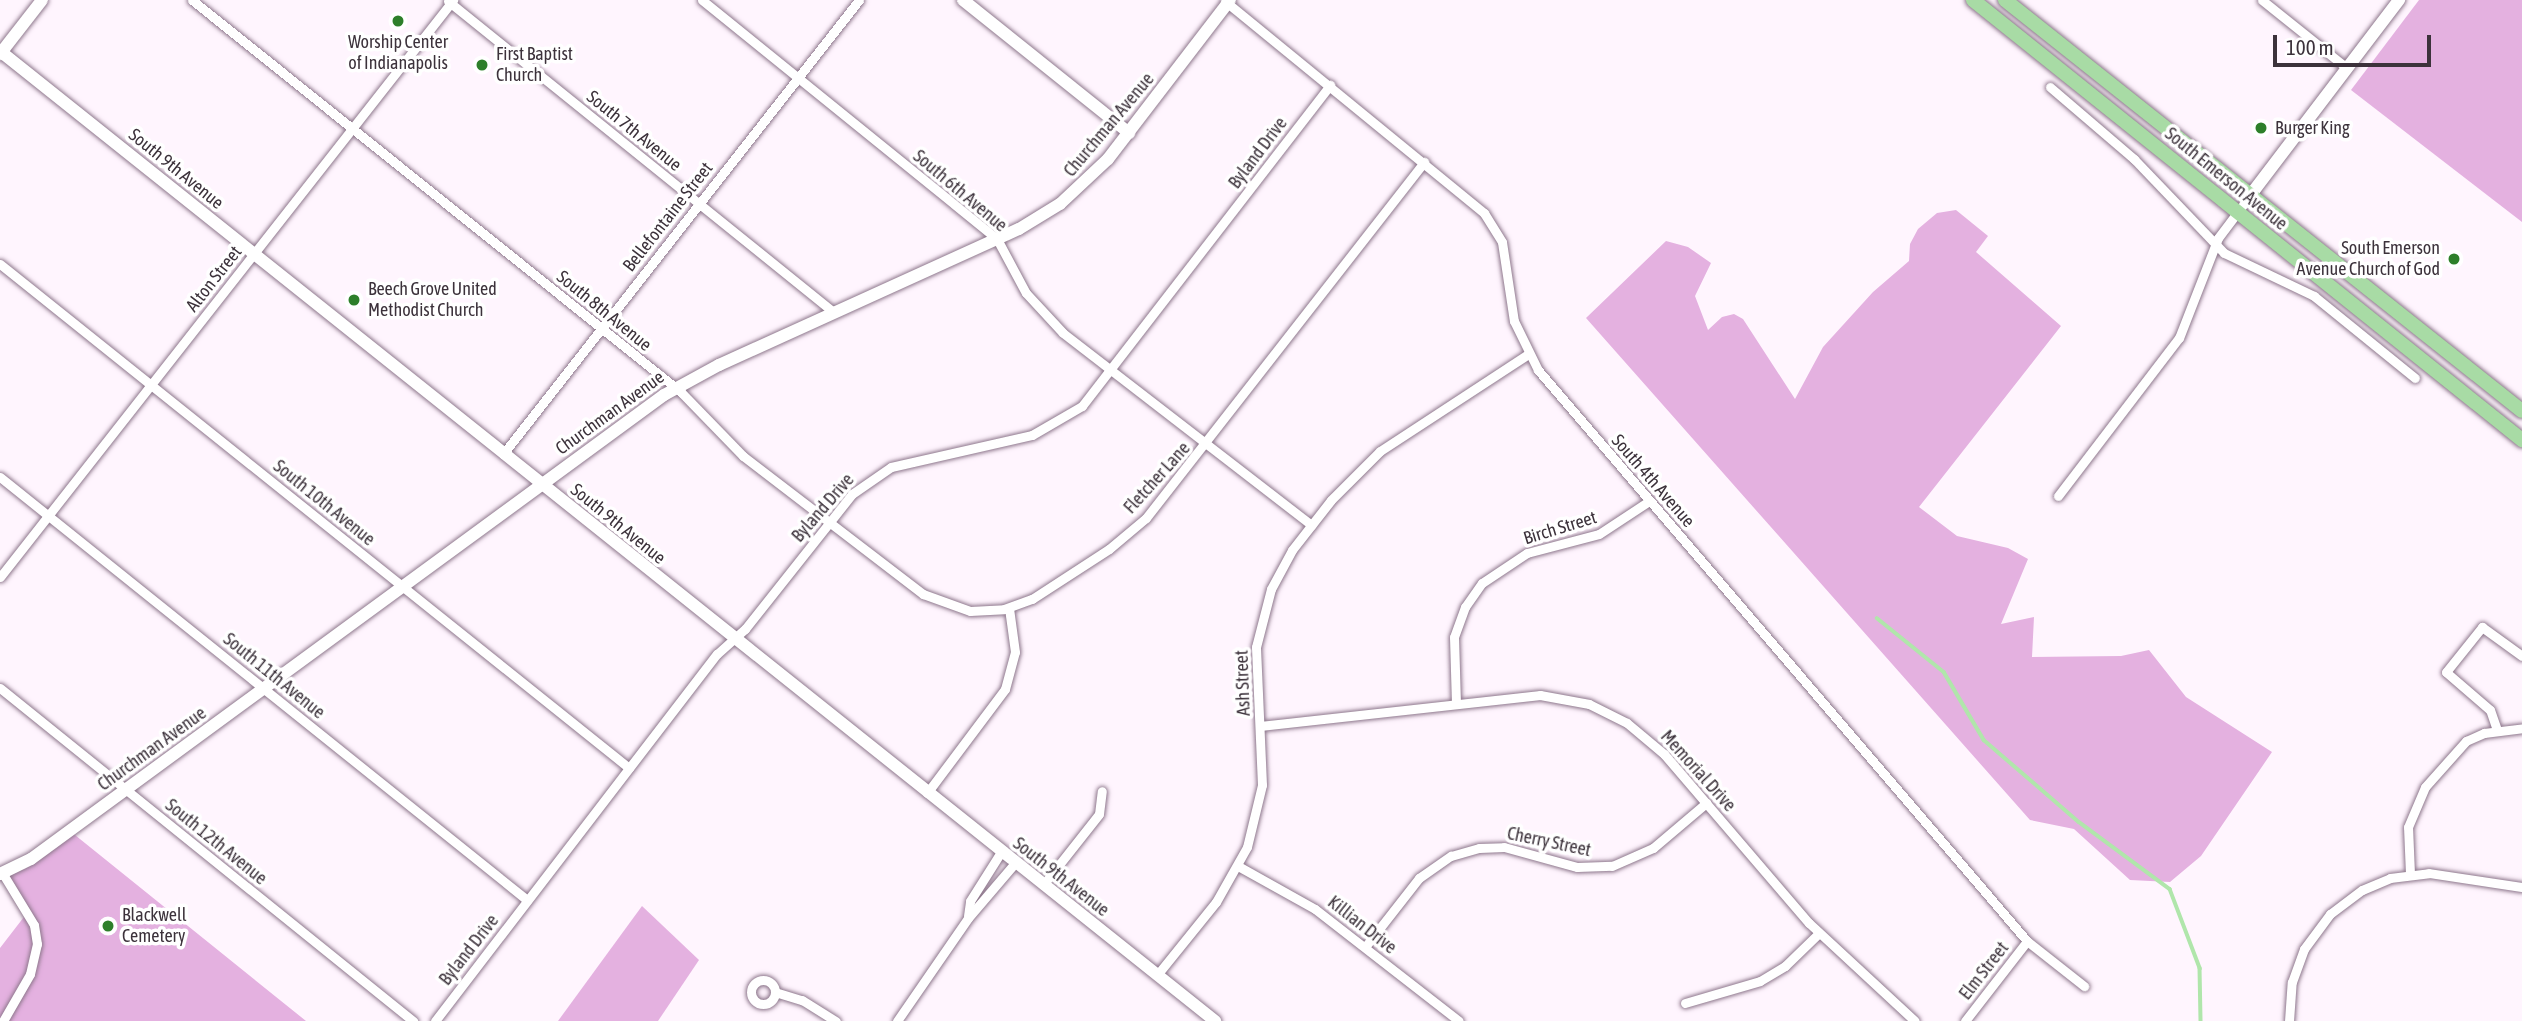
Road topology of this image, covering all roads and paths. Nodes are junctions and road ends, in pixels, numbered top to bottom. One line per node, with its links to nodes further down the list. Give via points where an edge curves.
1 (42, 0): 12 (street)
2 (192, 0): 17 (street, South 8th Avenue)
3 (702, 0): 14 (street, South 6th Avenue)
4 (859, 0): 14 (street, Bellefontaine Street)
5 (963, 0): 18 (street)
6 (1973, 0): 22 (main road, South Emerson Avenue)
7 (2005, 0): 20 (main road, South Emerson Avenue)
8 (2262, 0): 13 (street)
9 (2399, 0): 13 (street)
10 (450, 1): 17 (street, Alton Street); 21 (street, South 7th Avenue)
11 (1227, 1): 15 (street, South 4th Avenue); 18 (street, Churchman Avenue)
12 (0, 52): 25 (street, South 9th Avenue)
13 (2347, 68): 20 (street)
14 (798, 77): 21 (street, Bellefontaine Street); 23 (street, South 6th Avenue)
15 (1330, 85): 19 (street, South 4th Avenue); 30 (street, Byland Drive)
16 (2050, 87): 24 (street, via 2134,159)
17 (352, 129): 25 (street, Alton Street); 28 (street, South 8th Avenue)
18 (1129, 133): 23 (street, Churchman Avenue, via 1072,195)
19 (1424, 162): 29 (street, South 4th Avenue, via 1478,206 1498,233 1507,260 1514,321); 36 (street, Fletcher Lane)
20 (2249, 197): 22 (street); 34 (main road, South Emerson Avenue)
21 (699, 203): 27 (street, South 7th Avenue); 28 (street, Bellefontaine Street)
22 (2237, 212): 24 (street); 35 (main road, South Emerson Avenue)
23 (997, 239): 27 (street, Churchman Avenue); 30 (street, South 6th Avenue, via 1038,309)
24 (2215, 245): 31 (street, via 2323,302); 40 (street, via 2179,338)
25 (253, 254): 32 (street, Alton Street); 37 (street, South 9th Avenue)
26 (0, 264): 32 (street, South 10th Avenue)
27 (834, 312): 33 (street, Churchman Avenue)
28 (600, 329): 33 (street, South 8th Avenue); 37 (street, Bellefontaine Street)
29 (1528, 354): 41 (street, South 4th Avenue); 44 (street, Ash Street, via 1395,439 1351,478)
30 (1112, 372): 36 (street, South 6th Avenue); 43 (street, Byland Drive, via 1082,407 1045,430 886,469 862,484)
31 (2415, 378)
32 (151, 385): 42 (street, Alton Street); 46 (street, South 10th Avenue)
33 (675, 387): 39 (street, Churchman Avenue); 43 (street, South 8th Avenue, via 734,449)
34 (2522, 411)
35 (2522, 440)
36 (1207, 445): 44 (street, South 6th Avenue); 47 (street, Fletcher Lane, via 1152,511 1116,543 1032,599)
37 (503, 454): 39 (street, South 9th Avenue)
38 (0, 477): 42 (street, South 11th Avenue)
39 (540, 485): 46 (street, Churchman Avenue); 48 (street, South 9th Avenue)
40 (2058, 496)
41 (1649, 501): 52 (street, Birch Street, via 1608,530 1527,552 1482,583 1455,632 1452,673); 71 (street, South 4th Avenue)
42 (48, 516): 45 (street, Alton Street); 51 (street, South 11th Avenue)
43 (829, 523): 47 (street, South 8th Avenue, via 936,601 970,611); 48 (street, Byland Drive)
44 (1311, 525): 53 (street, Ash Street, via 1277,576 1263,613 1255,657)
45 (0, 577)
46 (402, 586): 51 (street, Churchman Avenue); 56 (street, South 10th Avenue)
47 (1009, 608): 59 (street, via 1015,652 1005,689)
48 (733, 639): 56 (street, Byland Drive); 59 (street, South 9th Avenue)
49 (2522, 656): 55 (street, via 2482,627 2446,672 2490,710)
50 (0, 688): 57 (street, South 12th Avenue)
51 (264, 688): 57 (street, Churchman Avenue); 68 (street, South 11th Avenue)
52 (1456, 704): 53 (street, Memorial Drive); 60 (street, Memorial Drive, via 1540,695 1589,704 1639,731)
53 (1260, 726): 63 (street, Ash Street, via 1257,815)
54 (2522, 728): 55 (street)
55 (2497, 730): 65 (street, via 2473,737 2458,748 2421,795 2408,827)
56 (629, 768): 68 (street, Byland Drive)
57 (126, 789): 64 (street, Churchman Avenue, via 26,863); 78 (street, South 12th Avenue)
58 (1102, 791): 66 (street, via 1099,814)
59 (927, 793): 61 (street, South 9th Avenue)
60 (1706, 803): 70 (street, Memorial Drive); 72 (street, Cherry Street, via 1653,848 1612,866 1577,867 1504,847 1451,856 1419,878)
61 (1001, 852): 62 (street, South 9th Avenue); 69 (street, via 970,901)
62 (1014, 863): 66 (street, South 9th Avenue); 69 (street)
63 (1238, 866): 72 (street, Killian Drive, via 1298,898); 73 (street, Ash Street, via 1216,902)
64 (2, 874): 77 (street, via 34,925 37,944 33,965)
65 (2410, 874): 67 (street, via 2448,874); 86 (street, via 2362,890 2319,927 2295,972)
66 (1043, 885): 73 (street, South 9th Avenue)
67 (2522, 887)
68 (527, 900): 79 (street, Byland Drive)
69 (968, 918): 81 (street)
70 (1819, 933): 76 (street, via 1785,966 1760,981); 84 (street, Memorial Drive)
71 (2027, 941): 74 (street, South 4th Avenue); 85 (street, Elm Street)
72 (1365, 947): 83 (street, Killian Drive)
73 (1157, 975): 82 (street, South 9th Avenue)
74 (2084, 986)
75 (775, 992): 80 (street, via 802,1000)
76 (1685, 1003)
77 (3, 1021)
78 (413, 1021)
79 (435, 1021)
80 (836, 1021)
81 (897, 1021)
82 (1215, 1021)
83 (1458, 1021)
84 (1915, 1021)
85 (1965, 1021)
86 (2289, 1021)

